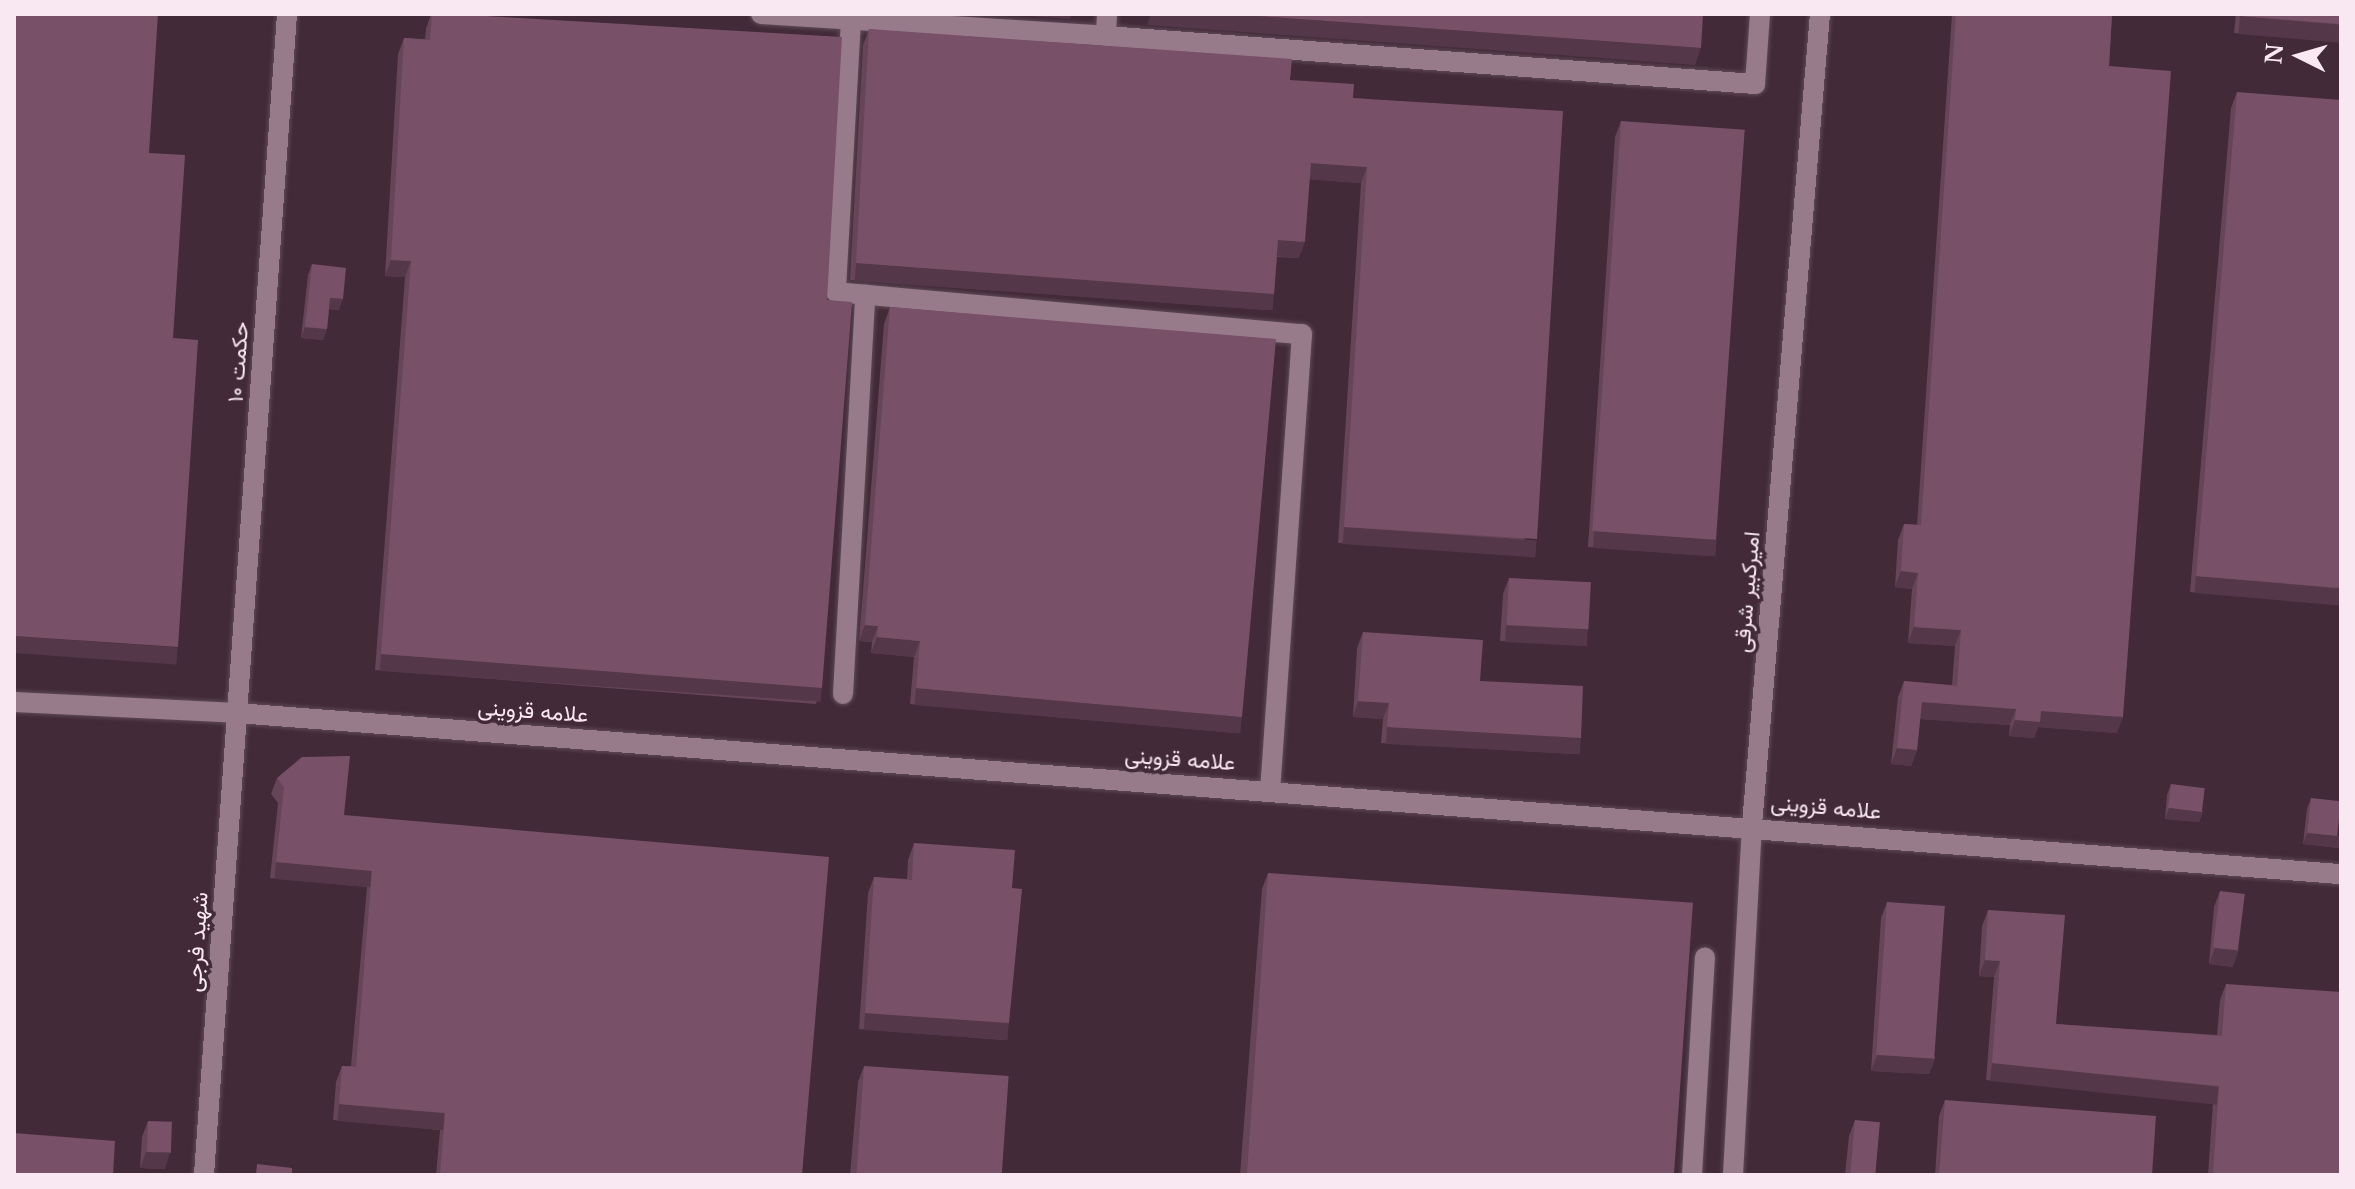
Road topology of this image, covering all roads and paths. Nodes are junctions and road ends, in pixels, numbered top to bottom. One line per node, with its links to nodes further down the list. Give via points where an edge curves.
1 (287, 14): 11 (street, حکمت ۱۰)
2 (761, 14): 6 (street)
3 (1107, 14): 7 (street)
4 (1760, 14): 7 (street, via 1755,84)
5 (1820, 14): 13 (street, امیرکبیر شرقی)
6 (851, 20): 7 (street); 8 (street, via 836,292)
7 (1106, 36)
8 (865, 295): 9 (street); 12 (street, via 1302,334)
9 (843, 694)
10 (14, 702): 11 (street, علامه قزوینی)
11 (237, 713): 12 (street, علامه قزوینی); 16 (street, شهید فرجی)
12 (1270, 789): 13 (street, علامه قزوینی)
13 (1752, 825): 14 (street, علامه قزوینی); 18 (street, امیرکبیر شرقی)
14 (2341, 874)
15 (1705, 957): 17 (street)
16 (204, 1175)
17 (1692, 1175)
18 (1733, 1175)

